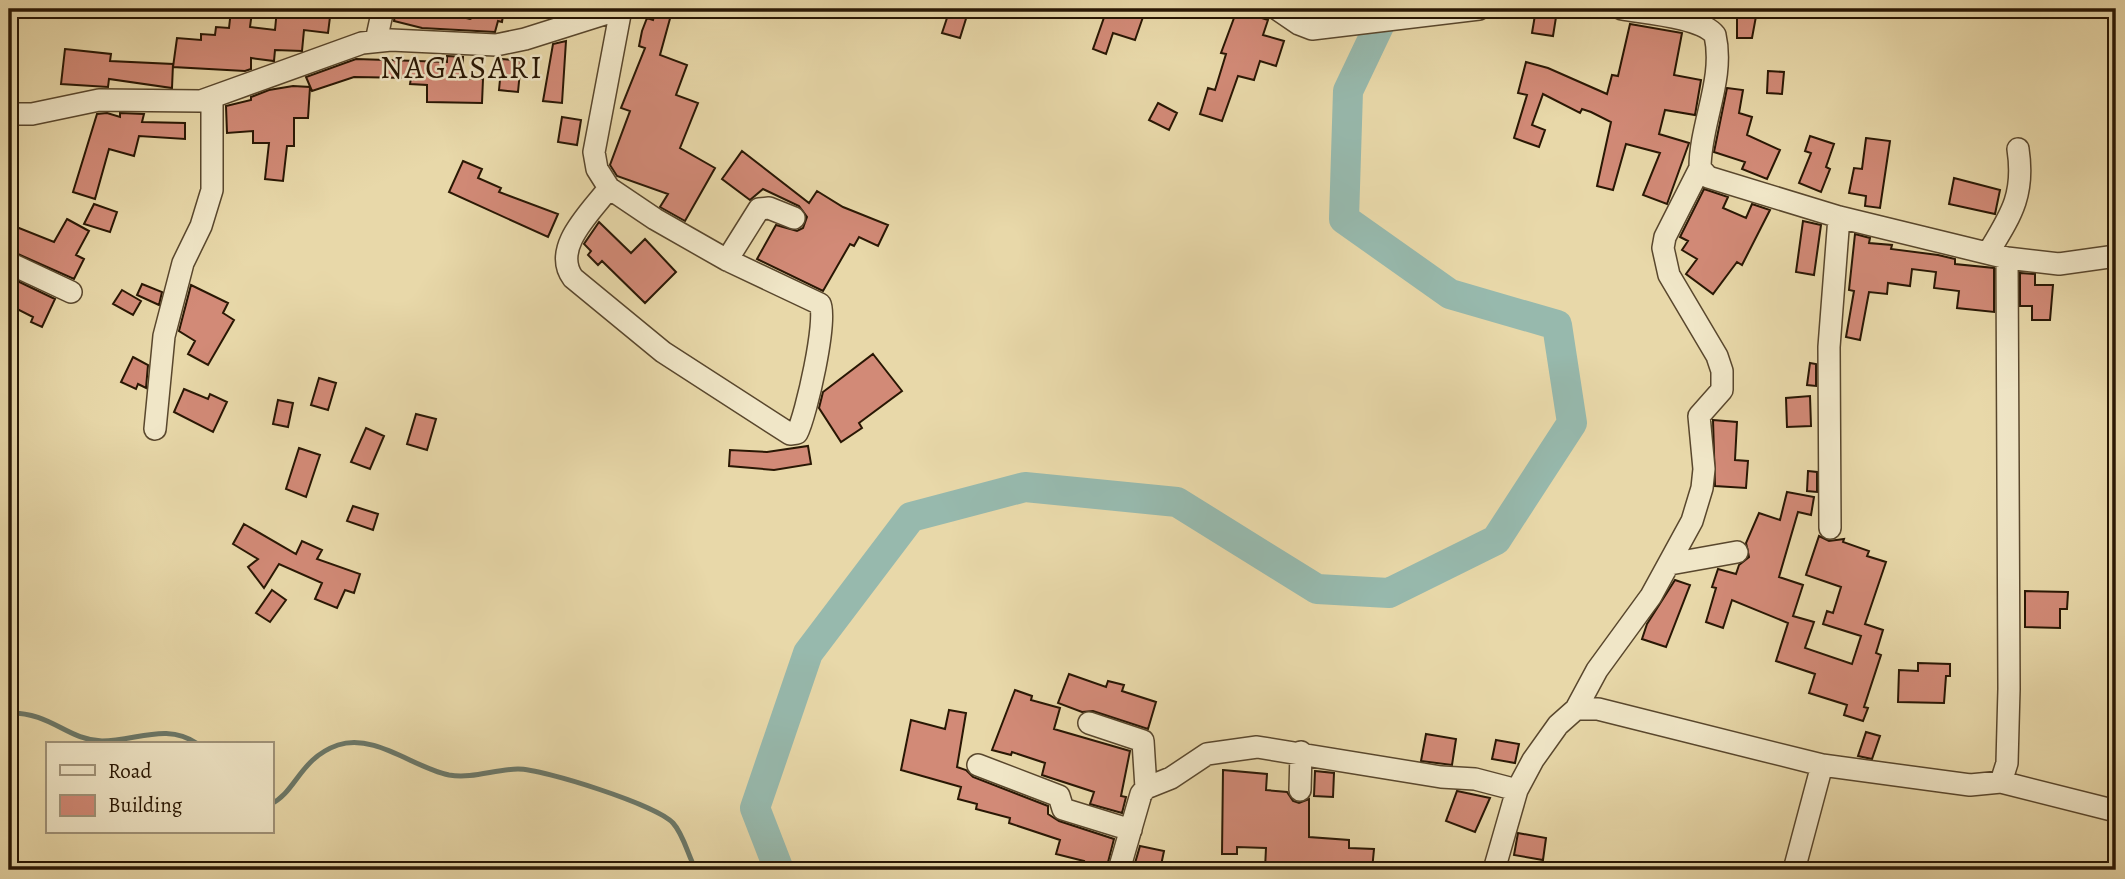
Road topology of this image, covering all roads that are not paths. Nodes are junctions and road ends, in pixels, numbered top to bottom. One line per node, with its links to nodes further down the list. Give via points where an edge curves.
1 (383, 9): 6 (street)
2 (621, 9): 6 (street, via 496,45); 11 (street, via 594,152 597,169)
3 (1277, 9): 4 (street, via 1304,27 1320,29)
4 (1479, 9)
5 (1622, 9): 10 (street, via 1695,23 1715,35 1713,90)
6 (376, 41): 7 (street)
7 (212, 98): 8 (street, via 190,102 99,100 33,114); 19 (street, via 212,190 183,263 167,327)
8 (9, 114)
9 (2018, 149): 14 (street, via 2018,197)
10 (1700, 168): 12 (street, via 1715,179); 22 (street, via 1665,237 1664,253 1675,286 1717,356 1722,386 1720,395 1699,414 1702,488 1692,521)
11 (609, 188): 16 (street); 16 (street, via 567,248 565,264 573,278 663,352 795,434 819,349 823,310 811,298)
12 (1839, 217): 14 (street); 20 (street, via 1829,347)
13 (794, 218): 16 (street, via 766,207 757,211)
14 (1998, 256): 15 (street, via 2059,264); 28 (street, via 2009,689 2007,763)
15 (2116, 256)
16 (727, 260)
17 (9, 263): 18 (street)
18 (71, 292)
19 (155, 429)
20 (1830, 528)
21 (1737, 552): 22 (street)
22 (1670, 564): 23 (street, via 1597,670)
23 (1576, 709): 27 (street, via 1598,709); 31 (street, via 1558,725)
24 (1089, 723): 29 (street, via 1143,741)
25 (1301, 752): 29 (street, via 1257,747 1207,754); 30 (street); 31 (street, via 1475,779)
26 (978, 765): 33 (street, via 1059,796 1063,809)
27 (1822, 765): 28 (street, via 1970,785); 36 (street)
28 (2001, 782): 32 (street)
29 (1146, 788): 33 (street)
30 (1300, 790)
31 (1517, 790): 35 (street)
32 (2116, 811)
33 (1131, 830): 34 (street)
34 (1119, 870)
35 (1494, 870)
36 (1794, 870)

